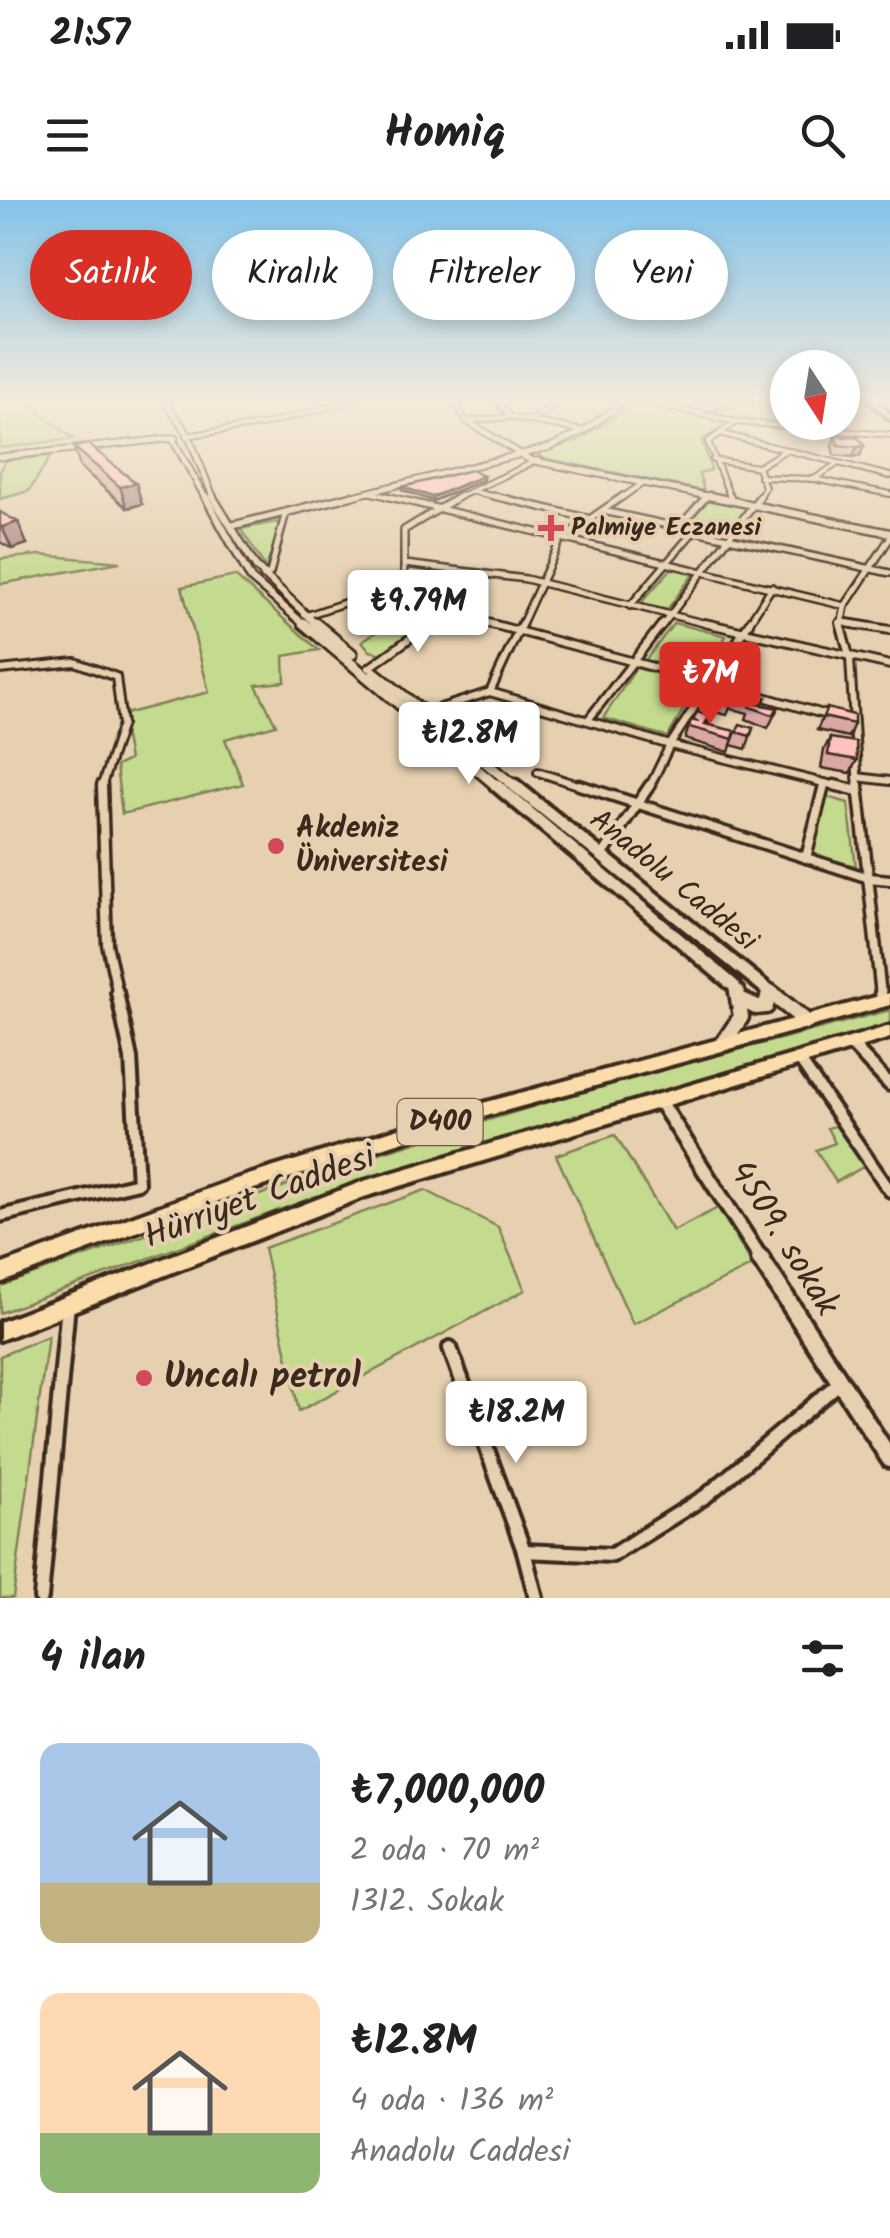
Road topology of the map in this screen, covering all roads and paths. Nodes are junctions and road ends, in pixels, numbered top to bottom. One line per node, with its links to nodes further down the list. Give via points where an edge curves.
1 (190, 464): 26 (main road, Anadolu Caddesi)
2 (197, 464): 26 (main road, Anadolu Caddesi)
3 (474, 464): 16 (street)
4 (521, 464): 17 (street)
5 (568, 464): 15 (street)
6 (715, 464): 20 (street)
7 (740, 464): 11 (street)
8 (763, 464): 11 (street)
9 (837, 464): 14 (street)
10 (838, 464): 13 (street)
11 (758, 467): 12 (street)
12 (760, 476): 14 (street); 21 (street, via 765,487)
13 (890, 476)
14 (814, 479): 18 (street)
15 (644, 483): 19 (street); 23 (street)
16 (367, 492): 22 (street); 24 (street)
17 (475, 492): 22 (street); 25 (street)
18 (890, 494)
19 (707, 496): 20 (street); 27 (street)
20 (731, 500): 21 (street)
21 (755, 506): 29 (street); 31 (street)
22 (437, 507): 30 (street); 33 (street, via 404,530)
23 (603, 511): 25 (street); 27 (street)
24 (286, 512): 26 (street); 37 (street)
25 (591, 520): 30 (street)
26 (226, 527): 37 (main road, Anadolu Caddesi); 72 (main road, Anadolu Caddesi, via 251,580 720,971)
27 (678, 528): 28 (street)
28 (694, 531): 31 (street); 32 (street)
29 (890, 535): 34 (street)
30 (561, 538): 32 (street); 38 (street)
31 (728, 538): 34 (street); 35 (street)
32 (668, 563): 35 (street); 41 (street)
33 (404, 564): 38 (street); 39 (street)
34 (868, 570): 36 (street); 42 (street)
35 (705, 572): 40 (street); 45 (street)
36 (890, 573)
37 (264, 576): 44 (main road, Anadolu Caddesi)
38 (544, 582): 41 (street); 48 (street)
39 (404, 583): 43 (street); 44 (street)
40 (772, 587): 42 (street); 49 (street)
41 (630, 606): 45 (street)
42 (845, 606): 46 (street)
43 (446, 612): 48 (street); 53 (street)
44 (308, 616): 53 (main road, Anadolu Caddesi)
45 (668, 616): 49 (street); 51 (street)
46 (840, 622): 47 (street); 50 (street)
47 (890, 630)
48 (516, 632): 51 (street); 56 (street)
49 (739, 634): 50 (street); 55 (street)
50 (850, 659): 52 (street); 59 (street)
51 (634, 663): 55 (street); 58 (street)
52 (890, 665)
53 (369, 668): 57 (main road, Anadolu Caddesi)
54 (0, 670): 82 (street, via 94,661 116,676 122,724 100,790 108,944 131,1058 138,1184)
55 (712, 682): 59 (street); 60 (street)
56 (490, 692): 57 (street); 58 (street)
57 (425, 713): 67 (main road, Anadolu Caddesi)
58 (588, 720): 60 (street)
59 (854, 722): 62 (street)
60 (670, 745): 64 (street); 66 (street)
61 (538, 772): 66 (street)
62 (857, 776): 63 (street); 65 (street)
63 (890, 781)
64 (825, 783): 65 (street); 68 (street)
65 (858, 791): 69 (street)
66 (640, 805): 67 (street); 68 (street)
67 (602, 856): 71 (main road, Anadolu Caddesi)
68 (806, 858): 69 (street)
69 (869, 878): 70 (street); 73 (street)
70 (890, 880)
71 (768, 991): 72 (main road, via 766,1006); 74 (main road, Anadolu Caddesi)
72 (740, 1000): 77 (main road, Anadolu Caddesi, via 742,1022)
73 (886, 1000): 74 (main road, Hürriyet Caddesi / D400)
74 (807, 1022): 77 (main road, Hürriyet Caddesi / D400)
75 (890, 1032): 76 (main road, Hürriyet Caddesi)
76 (850, 1044): 78 (main road, Hürriyet Caddesi); 79 (street)
77 (721, 1045): 83 (main road, Hürriyet Caddesi / D400, via 286,1171)
78 (798, 1059): 80 (main road, Hürriyet Caddesi); 81 (street)
79 (890, 1085)
80 (659, 1100): 84 (main road, Hürriyet Caddesi, via 364,1189); 87 (street, 4509. sokak)
81 (890, 1191)
82 (0, 1216)
83 (0, 1274)
84 (68, 1303): 85 (main road, Hürriyet Caddesi); 90 (street)
85 (0, 1331)
86 (450, 1348): 89 (street)
87 (839, 1382): 88 (street, 4509. sokak); 89 (street, via 706,1496 612,1555)
88 (890, 1459)
89 (524, 1550): 91 (street)
90 (42, 1598)
91 (536, 1598)

